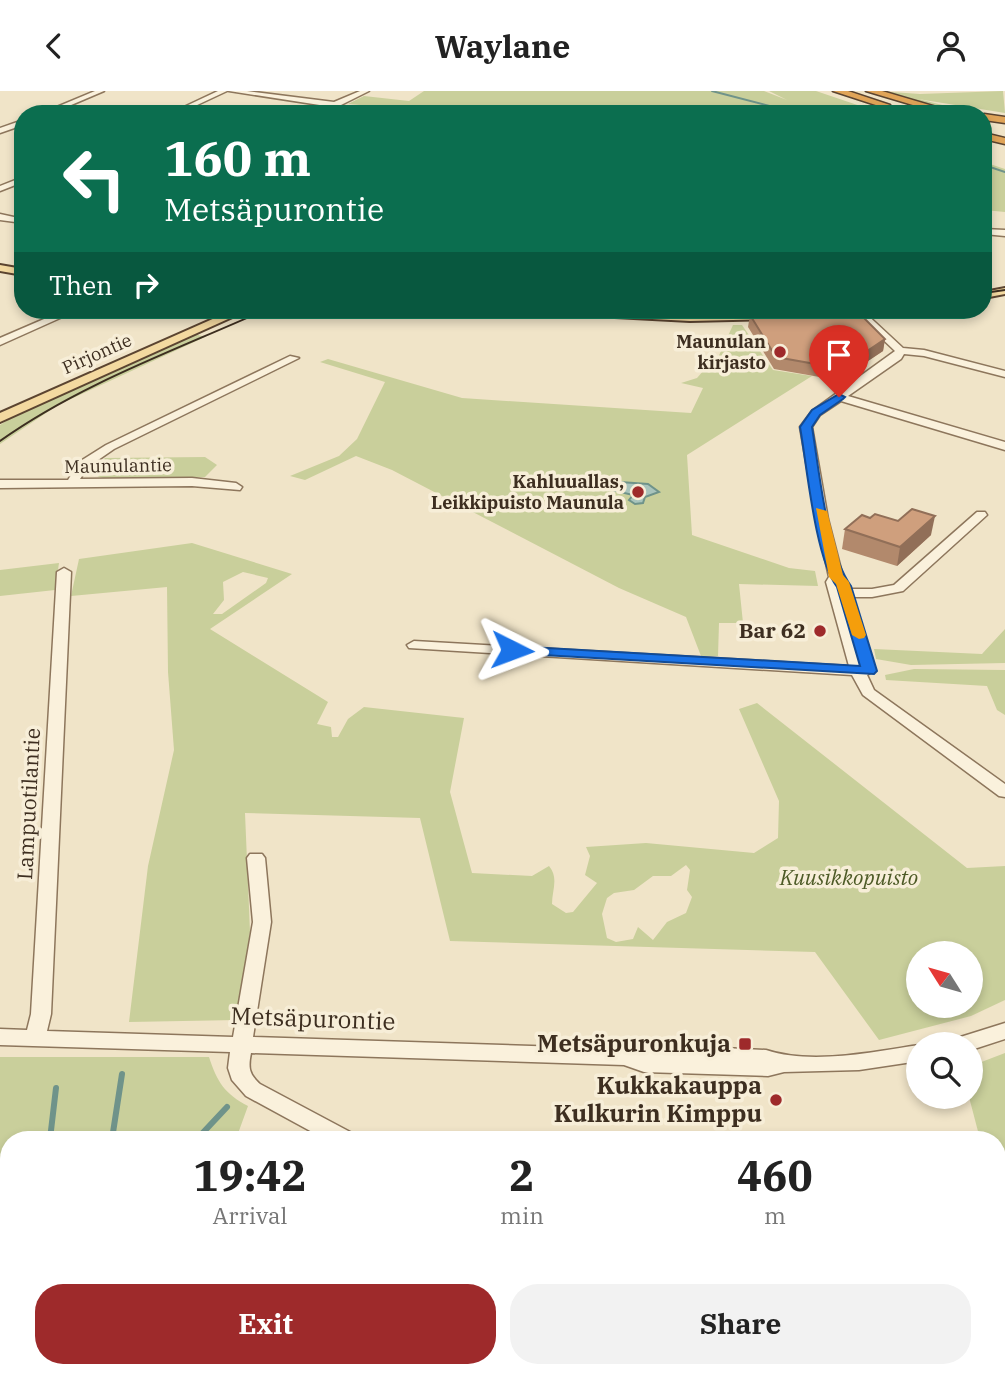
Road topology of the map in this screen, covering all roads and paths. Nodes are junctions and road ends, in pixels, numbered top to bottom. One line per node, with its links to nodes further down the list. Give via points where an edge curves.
1 (101, 91): 9 (street)
2 (224, 91): 10 (street)
3 (232, 91): 8 (street)
4 (366, 91): 8 (street)
5 (838, 91): 7 (highway)
6 (871, 91): 14 (highway)
7 (855, 94): 11 (highway); 12 (highway); 13 (highway)
8 (337, 104)
9 (66, 105)
10 (192, 105)
11 (882, 105)
12 (888, 105)
13 (904, 105)
14 (913, 105)
15 (52, 319): 18 (street)
16 (220, 319): 23 (main road, Pirjontie)
17 (866, 319): 19 (street)
18 (0, 342)
19 (900, 351): 21 (street, via 924,352); 22 (street)
20 (294, 358): 26 (street, via 110,447 83,465)
21 (1005, 374)
22 (839, 397): 24 (street); 30 (street, via 816,413 806,427)
23 (3, 419)
24 (1005, 446)
25 (0, 484): 26 (street, Maunulantie)
26 (71, 484): 27 (street, Maunulantie, via 192,482)
27 (236, 487)
28 (981, 516): 31 (street, via 898,588)
29 (64, 572): 39 (street, Lampuotilantie, via 41,1014)
30 (836, 577): 31 (street, via 833,582)
31 (841, 593): 33 (street)
32 (414, 645): 33 (street)
33 (863, 671): 34 (street, via 868,692)
34 (881, 700): 35 (street)
35 (1005, 792)
36 (256, 858): 41 (street, via 262,922)
37 (1005, 1031): 40 (street)
38 (0, 1037): 39 (street, Metsäpurontie)
39 (35, 1038): 41 (street, Metsäpurontie)
40 (983, 1038)
41 (241, 1044): 42 (street, Metsäpurontie, via 625,1057 644,1064 748,1068); 43 (street, via 238,1068 242,1080)
42 (906, 1055)
43 (329, 1131)

